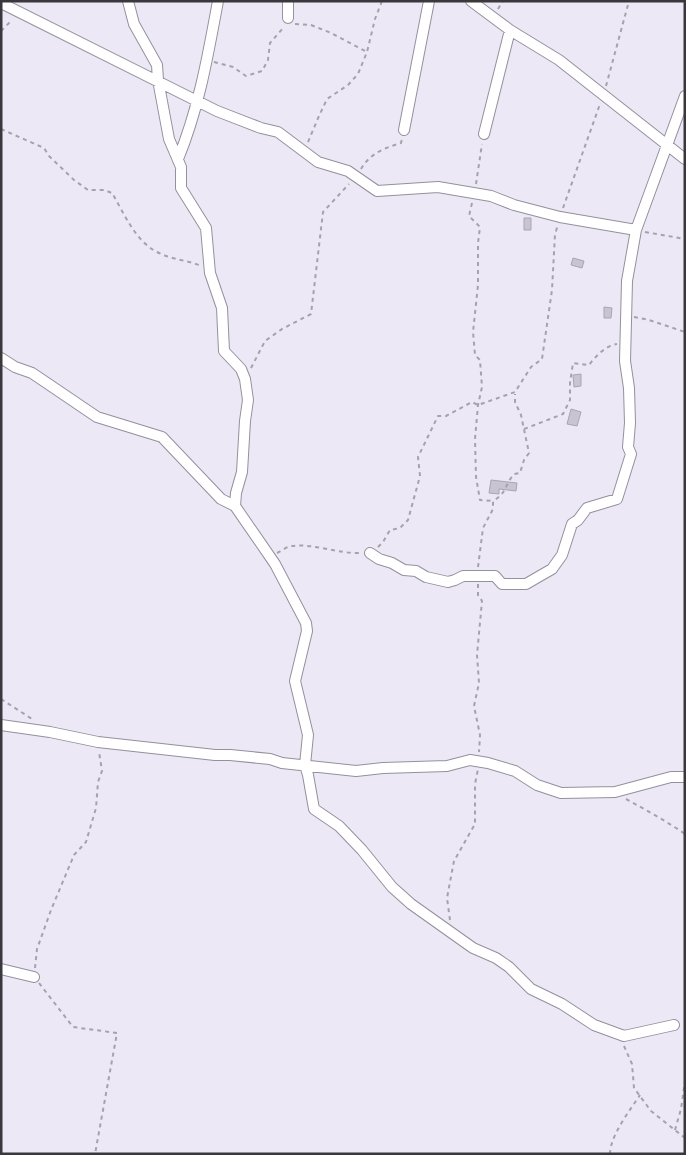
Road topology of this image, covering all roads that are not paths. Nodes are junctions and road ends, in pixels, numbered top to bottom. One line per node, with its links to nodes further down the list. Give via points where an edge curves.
1 (128, 1): 9 (street, via 134,24 158,65)
2 (218, 1): 11 (street)
3 (288, 1): 7 (street)
4 (429, 1): 12 (street)
5 (471, 1): 8 (street)
6 (6, 4): 9 (street)
7 (288, 18)
8 (510, 30): 13 (street); 14 (street, via 559,60)
9 (158, 80): 11 (street); 15 (street, via 169,139)
10 (685, 96): 14 (street)
11 (197, 101): 15 (street); 17 (street, via 278,132 318,162 357,176 378,191 438,187 491,196 560,217)
12 (404, 130)
13 (484, 134)
14 (668, 145): 16 (street); 17 (street)
15 (178, 159): 19 (street, via 181,188 206,228 210,273 222,308 224,351 241,369 245,379 248,400 242,472)
16 (685, 159)
17 (636, 230): 20 (street, via 627,281 624,332 629,388 628,447 631,454 616,499 587,508 572,524 562,555 552,569 526,584 502,584 495,576 464,576 448,582 404,570)
18 (1, 358): 19 (street, via 32,373 97,417 162,437 221,499)
19 (234, 506): 22 (street, via 270,557 306,623 295,681 308,735)
20 (370, 553)
21 (1, 725): 22 (street, via 98,742)
22 (305, 765): 23 (street, via 356,771 447,766 470,760 488,762 515,771 561,794 615,792 671,777); 26 (street, via 314,809 339,826 392,887 473,948 509,967 531,989 594,1025 624,1036)
23 (685, 777)
24 (1, 969): 25 (street)
25 (34, 977)
26 (674, 1025)

